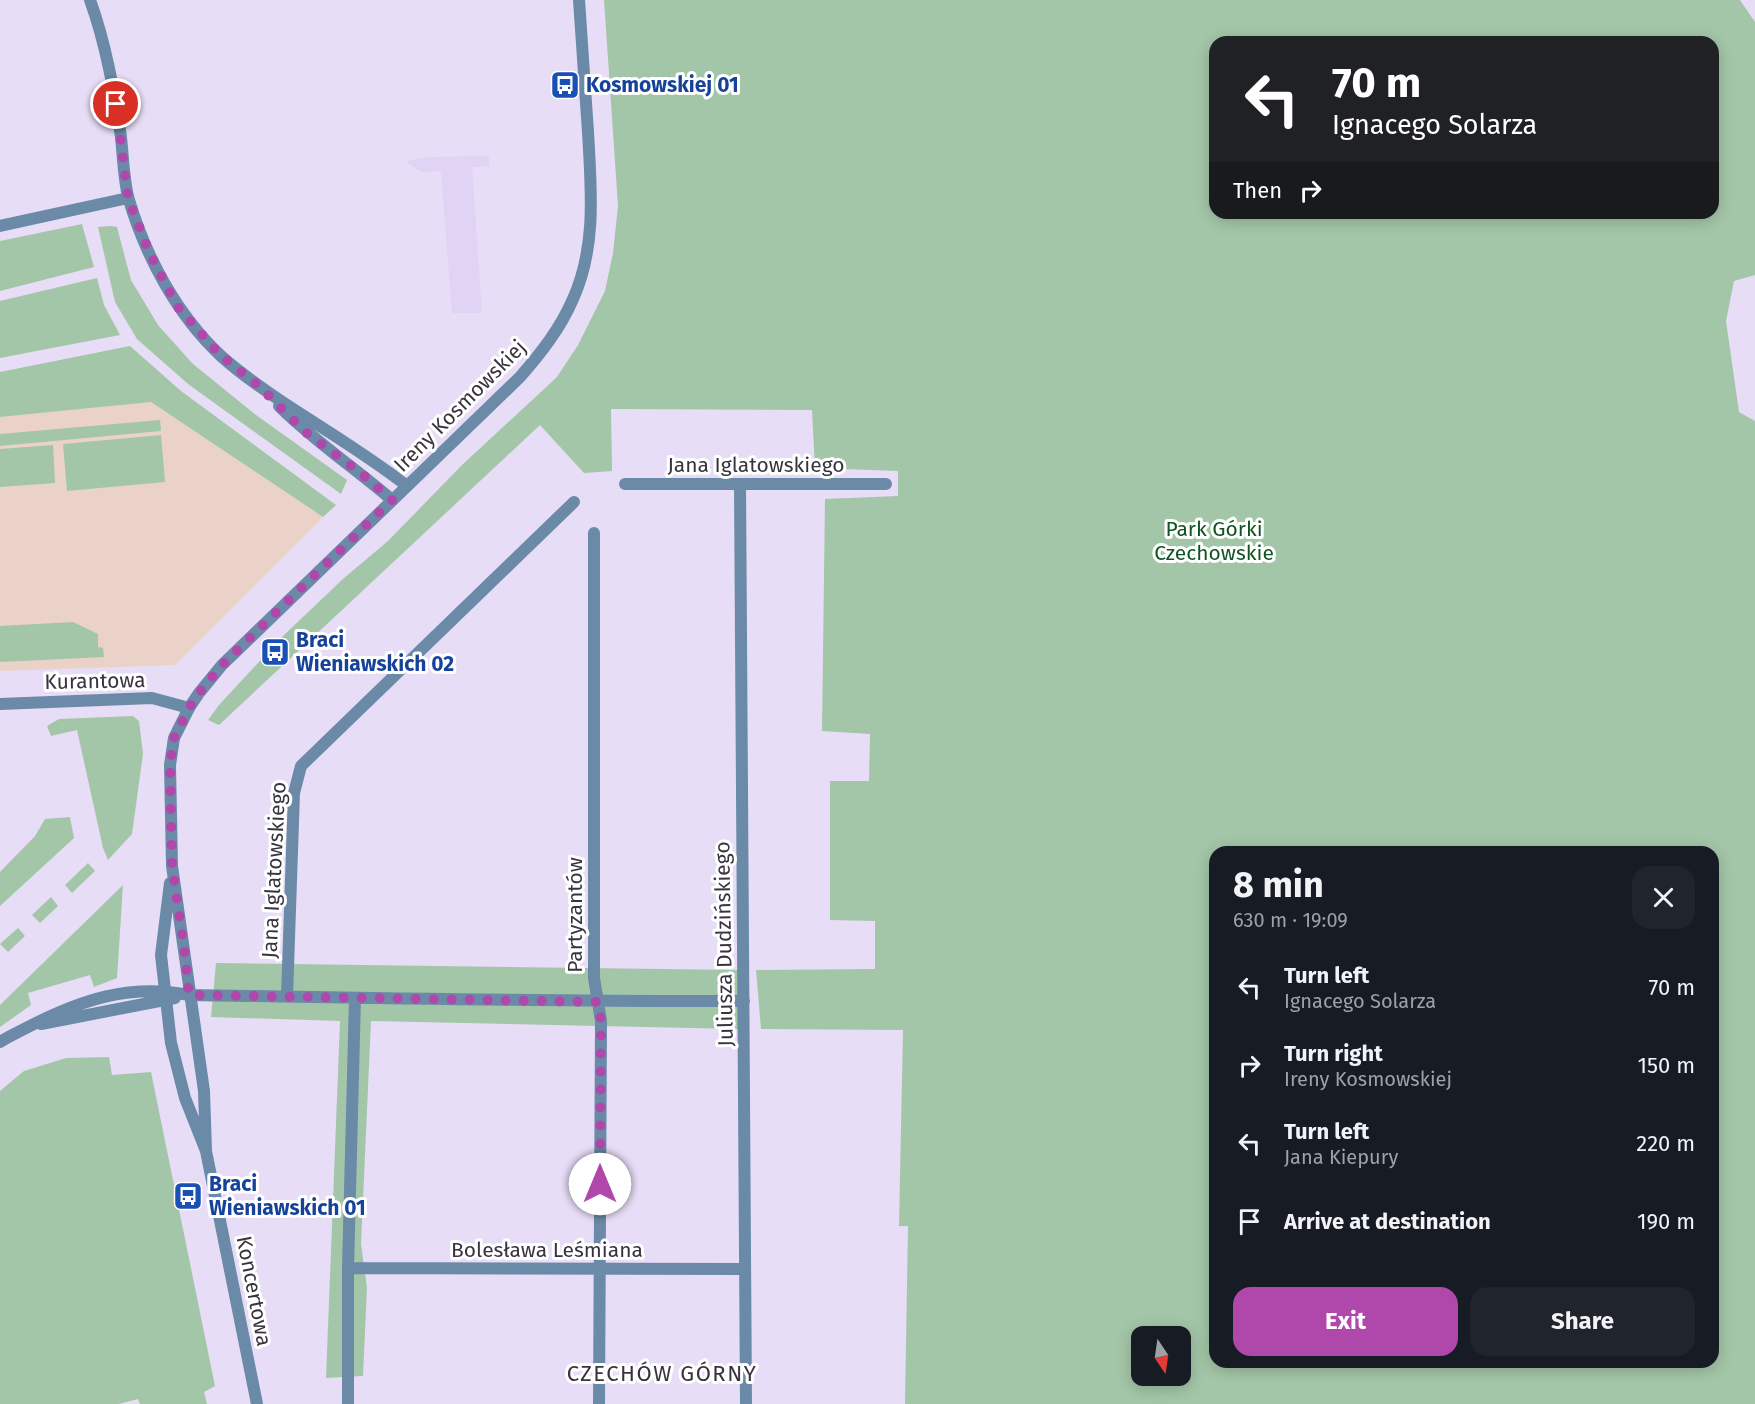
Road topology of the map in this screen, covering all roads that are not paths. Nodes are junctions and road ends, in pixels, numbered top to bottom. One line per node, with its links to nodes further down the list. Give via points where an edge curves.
1 (90, 0): 3 (street, via 116,104)
2 (579, 0): 9 (street, Ireny Kosmowskiej, via 591,191 590,231 579,284 554,335 533,362)
3 (128, 198): 4 (street); 5 (street, via 149,252 177,306 220,355)
4 (0, 226)
5 (259, 386): 9 (street); 10 (street, via 304,431)
6 (625, 484): 7 (street, Jana Iglatowskiego)
7 (740, 484): 8 (street, Jana Iglatowskiego); 20 (street, Juliusza Dudzińskiego)
8 (886, 484)
9 (407, 486): 10 (street, Ireny Kosmowskiej)
10 (392, 500): 14 (street, Ireny Kosmowskiej, via 222,665)
11 (574, 502): 18 (street, Jana Iglatowskiego, via 301,766 294,793)
12 (594, 533): 21 (street, Partyzantów, via 594,978)
13 (0, 704): 14 (street, Kurantowa, via 152,698)
14 (189, 708): 15 (street, Ireny Kosmowskiej, via 174,738 170,765)
15 (172, 866): 16 (street, Ireny Kosmowskiej, via 161,955); 17 (street, Ireny Kosmowskiej)
16 (165, 995): 17 (street); 22 (street, via 28,1027); 23 (street, Koncertowa, via 182,1087)
17 (189, 995): 18 (street); 23 (street, Koncertowa, via 204,1091)
18 (287, 996): 19 (street)
19 (355, 998): 21 (street); 24 (street)
20 (744, 1001): 21 (street); 25 (street, Juliusza Dudzińskiego)
21 (598, 1002): 26 (street, Partyzantów)
22 (0, 1042)
23 (206, 1151): 27 (street, Koncertowa)
24 (348, 1268): 26 (street, Bolesława Leśmiana); 28 (street)
25 (745, 1269): 26 (street, Bolesława Leśmiana); 30 (street, Juliusza Dudzińskiego)
26 (599, 1270): 29 (street, Partyzantów)
27 (257, 1404)
28 (348, 1404)
29 (599, 1404)
30 (746, 1404)

